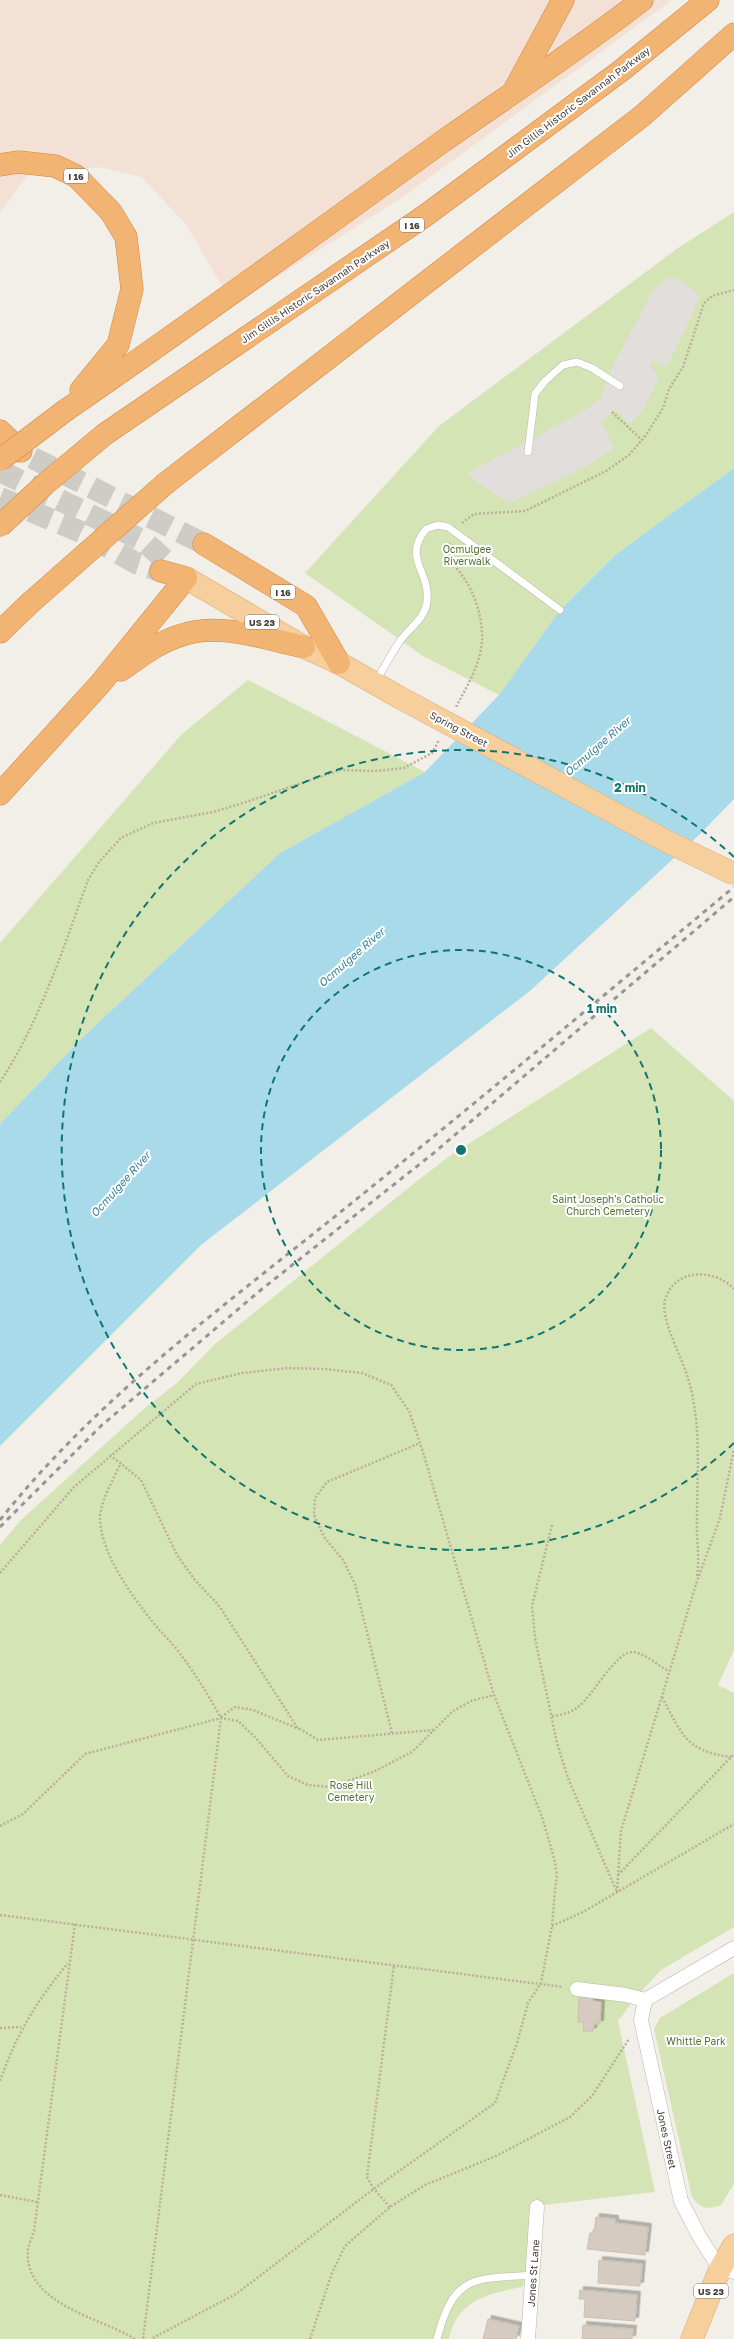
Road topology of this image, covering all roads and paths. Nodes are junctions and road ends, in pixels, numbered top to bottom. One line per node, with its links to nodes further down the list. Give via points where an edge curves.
1 (563, 0): 5 (highway)
2 (642, 0): 5 (highway, I 16, via 591,40)
3 (708, 0): 15 (highway, Jim Gillis Historic Savannah Parkway / I 16, bridge, via 622,70 426,215 105,434)
4 (734, 34): 20 (highway, bridge, via 642,116 166,482)
5 (514, 91): 8 (highway, I 16)
6 (0, 165): 8 (highway, I 16, via 18,162 55,166 76,176 111,212 126,237 132,289 118,345)
7 (620, 386): 13 (lane, via 592,368 577,362 563,365 535,394)
8 (66, 410): 14 (highway, I 16, bridge)
9 (612, 412): 11 (path)
10 (0, 431): 12 (highway)
11 (642, 440)
12 (22, 451)
13 (528, 452)
14 (0, 460)
15 (0, 526)
16 (204, 544): 22 (highway, I 16, via 306,606)
17 (164, 566): 18 (highway)
18 (186, 578): 21 (main road, Spring Street / US 23); 23 (highway)
19 (560, 610): 24 (lane, via 448,527 438,525 426,529 419,537 415,548 416,562 424,578 427,602 417,622 400,640)
20 (0, 632)
21 (304, 647): 22 (main road, Spring Street / US 23); 23 (highway, via 217,631 196,631 179,635 154,647)
22 (339, 663): 24 (main road, Spring Street / US 23)
23 (100, 684): 25 (highway)
24 (374, 685): 26 (main road, Spring Street / US 23, bridge, via 668,842)
25 (0, 794)
26 (734, 874)
27 (734, 1290): 34 (path, via 714,1276 692,1275 671,1289 664,1306 696,1408 699,1561)
28 (420, 1443): 30 (path, via 409,1411 391,1385 362,1373 288,1368 242,1373 196,1384); 36 (path); 42 (path, via 327,1482 315,1498 314,1515 355,1584)
29 (734, 1449): 34 (path, via 720,1518)
30 (110, 1455): 31 (path); 33 (path, via 74,1487)
31 (121, 1462): 39 (path, via 100,1519 107,1550 131,1594 177,1649 205,1689); 41 (path, via 140,1480 177,1555 195,1580 220,1606 298,1727)
32 (552, 1525): 38 (path, via 532,1606 535,1638)
33 (0, 1573)
34 (697, 1581): 35 (path)
35 (670, 1672): 37 (path); 38 (path, via 641,1655 633,1652 624,1654 578,1708 566,1714)
36 (494, 1695): 40 (path, via 471,1701 453,1711); 51 (path, via 542,1817 554,1858 557,1875)
37 (662, 1697): 44 (path, via 692,1746 714,1755); 47 (path, via 621,1831)
38 (552, 1716): 48 (path, via 568,1778)
39 (220, 1718): 40 (path, via 238,1722 254,1736 288,1776 308,1785 331,1788 373,1772 412,1752); 41 (path, via 235,1707 253,1710); 46 (path, via 85,1754 23,1814); 52 (path)
40 (434, 1730): 42 (path)
41 (306, 1732): 42 (path, via 318,1740)
42 (392, 1733)
43 (734, 1754): 44 (path)
44 (731, 1757): 47 (path)
45 (734, 1824): 48 (path)
46 (0, 1826)
47 (618, 1875): 48 (path)
48 (617, 1892): 51 (path)
49 (0, 1915): 50 (path)
50 (75, 1924): 52 (path); 54 (path)
51 (552, 1926): 56 (path)
52 (191, 1939): 55 (path); 72 (path)
53 (734, 1948): 58 (street)
54 (69, 1962): 61 (path, via 42,1994); 65 (path)
55 (394, 1965): 56 (path); 63 (path, via 367,2176)
56 (540, 1983): 57 (path); 63 (path, via 528,2003 517,2043 495,2102)
57 (577, 1989): 58 (street)
58 (645, 2000): 59 (street, Jones Street)
59 (641, 2020): 66 (path, via 592,2096 570,2118 496,2156 425,2185); 69 (street, Jones Street, via 681,2201 699,2236)
60 (0, 2028): 61 (path)
61 (21, 2028): 62 (path)
62 (0, 2081)
63 (374, 2189): 66 (path); 73 (path, via 236,2294)
64 (0, 2195): 65 (path)
65 (37, 2202): 71 (path, via 34,2232 28,2250 38,2284 53,2300 117,2328)
66 (390, 2207): 74 (path, via 345,2246 338,2258)
67 (538, 2207): 70 (street, Jones St Lane)
68 (734, 2245): 69 (main road, US 23)
69 (727, 2270): 77 (main road, US 23)
70 (533, 2275): 75 (lane, via 478,2280 467,2284 448,2304); 76 (street, Jones St Lane)
71 (135, 2339)
72 (143, 2339)
73 (151, 2339)
74 (310, 2339)
75 (437, 2339)
76 (528, 2339)
77 (692, 2339)

